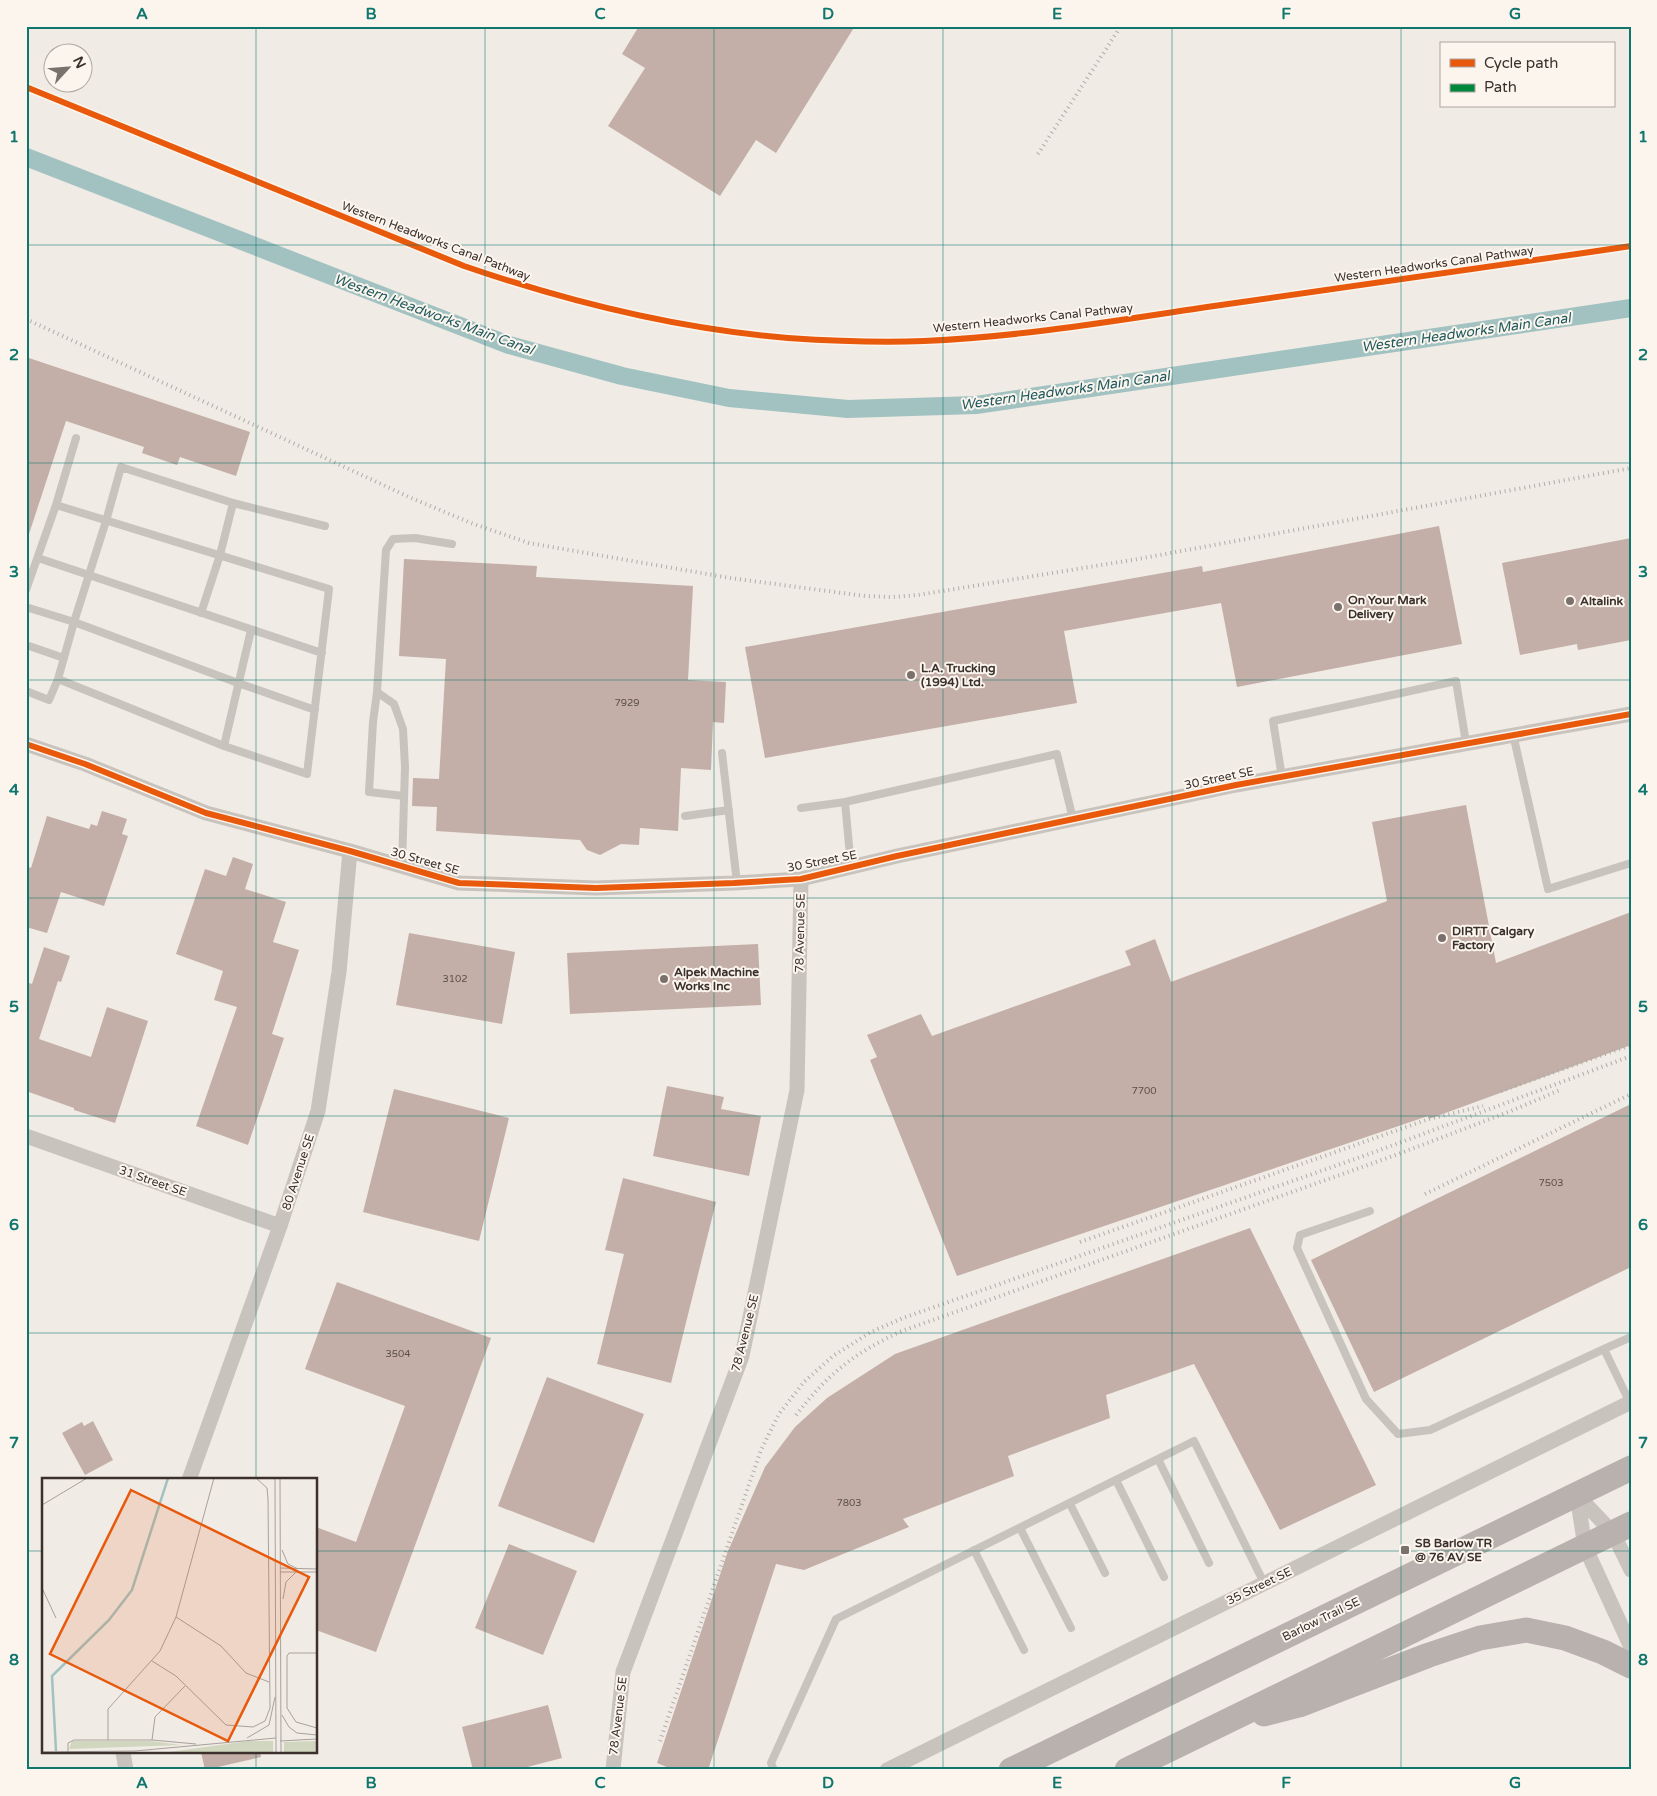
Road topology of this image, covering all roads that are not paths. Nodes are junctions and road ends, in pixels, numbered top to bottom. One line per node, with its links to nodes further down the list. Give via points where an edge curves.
1 (76, 438): 3 (lane)
2 (233, 503): 4 (lane, via 120,467); 5 (lane); 7 (lane)
3 (56, 505): 4 (lane); 8 (lane)
4 (106, 521): 7 (lane); 9 (lane)
5 (326, 526)
6 (452, 544): 21 (lane, via 415,538 392,539 386,550)
7 (220, 555): 12 (lane); 16 (lane, via 329,589)
8 (38, 558): 9 (lane); 10 (lane)
9 (89, 576): 12 (lane); 13 (lane)
10 (26, 590)
11 (26, 607): 13 (lane)
12 (201, 613): 14 (lane)
13 (74, 622): 17 (lane); 19 (lane)
14 (251, 630): 16 (lane); 19 (lane)
15 (29, 646): 17 (lane)
16 (322, 653): 22 (lane)
17 (64, 658): 18 (lane)
18 (58, 679): 20 (lane, via 49,700); 27 (lane)
19 (238, 683): 22 (lane); 27 (lane)
20 (26, 691)
21 (378, 692): 30 (lane, via 394,704 403,729); 30 (lane, via 369,792)
22 (315, 710): 27 (lane, via 308,774)
23 (1631, 714): 24 (street, 30 Street SE)
24 (1513, 734): 25 (street, 30 Street SE); 37 (lane, via 1548,889)
25 (1466, 742): 29 (street, 30 Street SE); 29 (lane, via 1456,681 1272,721)
26 (26, 744): 36 (street, 30 Street SE, via 206,813)
27 (224, 746)
28 (722, 753): 33 (lane)
29 (1282, 776): 35 (street, 30 Street SE)
30 (404, 796): 38 (lane)
31 (845, 802): 32 (lane); 35 (lane, via 1058,754); 39 (lane)
32 (801, 808)
33 (729, 810): 34 (lane); 41 (lane)
34 (686, 816)
35 (1074, 819): 39 (street, 30 Street SE)
36 (350, 851): 38 (street, 30 Street SE); 44 (street, 80 Avenue SE, via 339,972 318,1110)
37 (1631, 863)
38 (402, 866): 41 (street, 30 Street SE, via 459,883 596,888)
39 (851, 867): 40 (street, 30 Street SE)
40 (801, 879): 41 (street, 30 Street SE); 71 (street, 78 Avenue SE, via 797,1090 742,1356 623,1672)
41 (737, 883)
42 (26, 1136): 44 (street, 31 Street SE)
43 (1370, 1211): 46 (lane, via 1300,1234 1297,1248 1366,1399 1398,1434 1430,1430)
44 (280, 1226): 50 (street, 80 Avenue SE)
45 (1631, 1337): 46 (lane)
46 (1604, 1349): 47 (lane)
47 (1630, 1402): 63 (street, 35 Street SE)
48 (1158, 1459): 51 (lane); 59 (lane); 63 (lane, via 1194,1441)
49 (1631, 1468): 52 (main road, Barlow Trail SE)
50 (190, 1478)
51 (1116, 1480): 53 (lane); 62 (lane)
52 (1577, 1495): 55 (street); 57 (street); 74 (main road, Barlow Trail SE)
53 (1070, 1504): 56 (lane); 61 (lane)
54 (1631, 1505): 55 (main road)
55 (1616, 1526): 57 (main road); 60 (street)
56 (1020, 1528): 58 (lane); 64 (lane)
57 (1585, 1547): 65 (street); 68 (main road)
58 (974, 1550): 66 (lane); 72 (lane, via 836,1619 771,1763)
59 (1209, 1563)
60 (1631, 1570)
61 (1105, 1573)
62 (1164, 1577)
63 (1264, 1583): 73 (street, 35 Street SE)
64 (1071, 1628)
65 (1631, 1647)
66 (1024, 1650)
67 (1631, 1666): 68 (main road, via 1565,1638 1526,1630 1480,1638 1299,1705)
68 (1216, 1726): 75 (main road)
69 (123, 1754): 70 (street)
70 (126, 1770)
71 (613, 1770)
72 (774, 1770)
73 (887, 1770)
74 (1012, 1770)
75 (1127, 1770)

